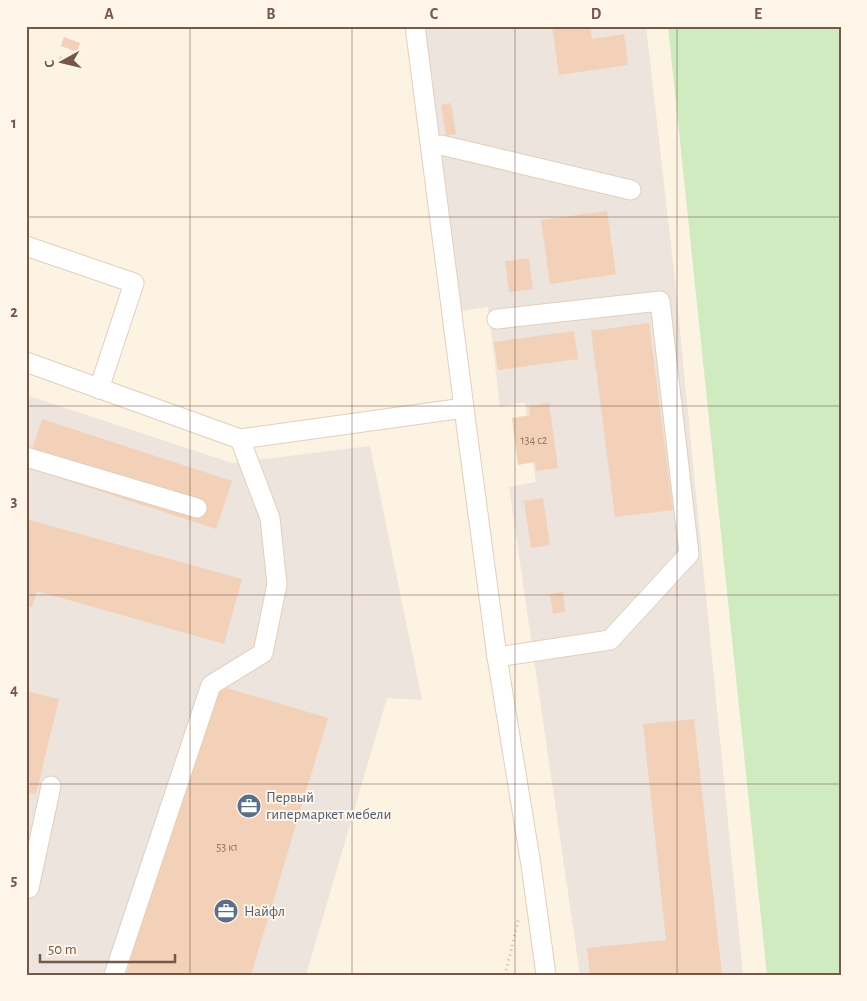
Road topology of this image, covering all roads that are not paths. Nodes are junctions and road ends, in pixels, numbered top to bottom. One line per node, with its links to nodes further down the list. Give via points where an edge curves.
1 (415, 26): 2 (lane)
2 (431, 146): 3 (lane, via 441,145); 8 (lane)
3 (631, 190)
4 (26, 246): 7 (lane, via 134,283)
5 (498, 319): 12 (lane, via 660,301 689,554 610,640)
6 (26, 362): 7 (lane)
7 (99, 388): 9 (lane)
8 (464, 408): 9 (lane); 12 (lane)
9 (240, 440): 15 (lane, via 270,518 277,584 263,653 211,685)
10 (26, 457): 11 (lane)
11 (197, 508)
12 (497, 657): 16 (lane)
13 (51, 786): 14 (lane, via 29,888)
14 (26, 889)
15 (114, 975)
16 (546, 975)

